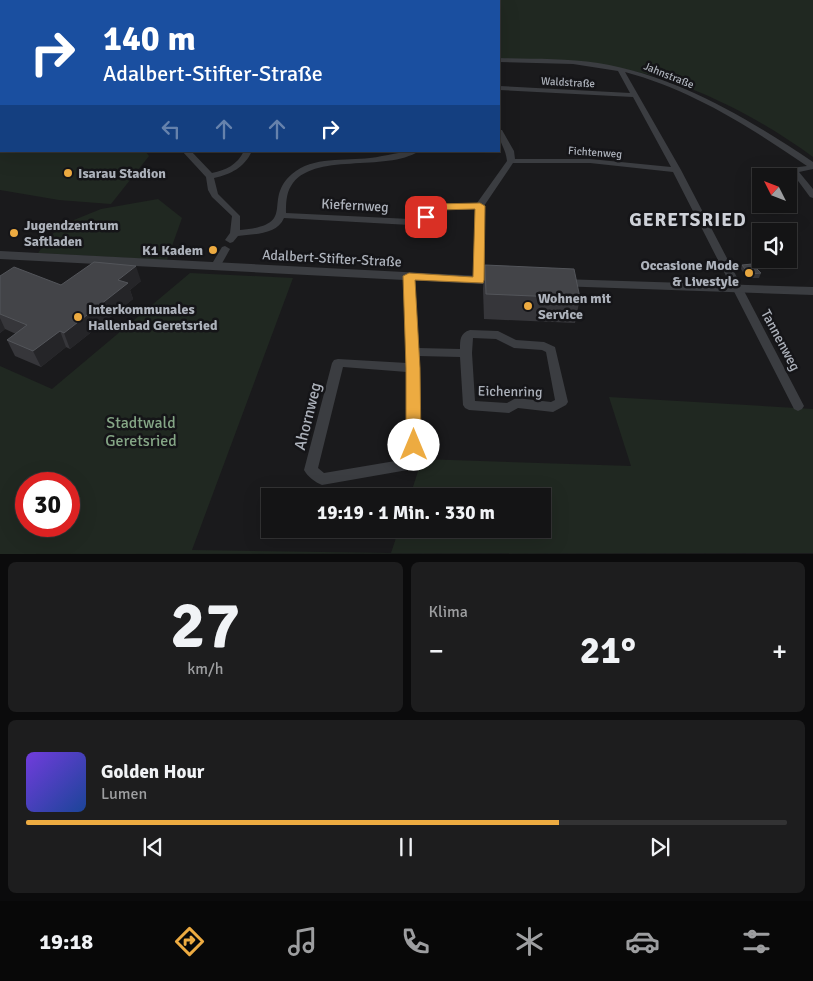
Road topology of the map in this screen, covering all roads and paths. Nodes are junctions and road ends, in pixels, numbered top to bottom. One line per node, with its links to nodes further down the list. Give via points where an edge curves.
1 (500, 60): 2 (street, Jahnstraße, via 576,63)
2 (620, 69): 4 (street, Tannenweg); 12 (street, Jahnstraße, via 639,73 692,95 755,126)
3 (500, 88): 4 (street, Waldstraße)
4 (636, 95): 13 (street, Tannenweg)
5 (500, 134): 7 (street)
6 (500, 151): 7 (street)
7 (510, 151): 11 (street)
8 (187, 152): 14 (street)
9 (248, 152): 14 (street, via 244,161 236,167)
10 (411, 152): 17 (street, via 329,163 304,171 288,186)
11 (511, 161): 13 (street, Fichtenweg, via 590,161); 16 (street)
12 (813, 166): 15 (street, via 794,170)
13 (676, 170): 25 (street, Tannenweg)
14 (210, 176): 18 (street, via 210,188 236,216)
15 (813, 194)
16 (480, 206): 17 (street, Kiefernweg, via 434,207 426,217 410,222); 22 (street)
17 (282, 214): 18 (street, via 276,225)
18 (230, 241): 20 (street)
19 (0, 256): 20 (street, Adalbert-Stifter-Straße)
20 (215, 267): 21 (street, Adalbert-Stifter-Straße)
21 (409, 276): 22 (street, Adalbert-Stifter-Straße); 27 (street, Ahornweg)
22 (479, 280): 23 (street, Adalbert-Stifter-Straße)
23 (517, 282)
24 (546, 283): 25 (street)
25 (737, 289): 26 (street); 30 (street, Tannenweg)
26 (813, 291)
27 (412, 352): 28 (street); 29 (street, Ahornweg)
28 (466, 353): 28 (street, Eichenring, via 469,405 509,408 516,403 553,407 562,402 551,350 544,346 514,344 498,335 470,334 466,338)
29 (413, 368): 29 (street, Ahornweg, via 414,464 322,479 311,470 338,363)
30 (798, 406)

